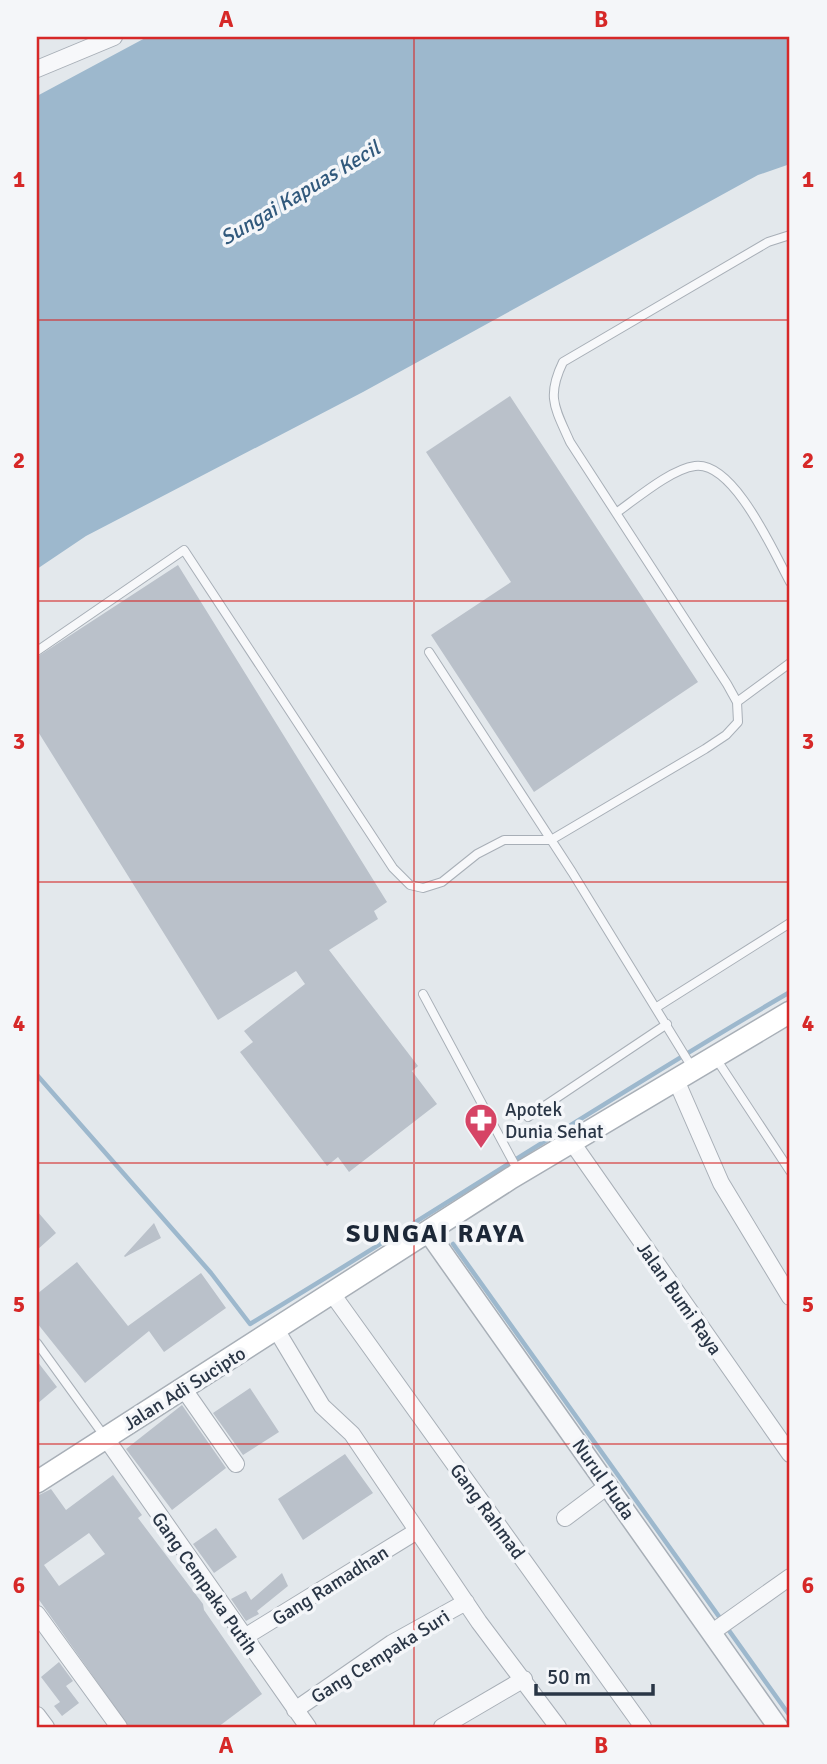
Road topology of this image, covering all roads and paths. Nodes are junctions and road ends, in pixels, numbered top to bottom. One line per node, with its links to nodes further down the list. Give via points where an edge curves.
1 (114, 37): 2 (street)
2 (37, 69)
3 (790, 235): 4 (lane, via 768,242 563,362 552,385 557,413 570,442)
4 (616, 513): 5 (lane, via 679,471 697,465 717,472 737,490); 9 (lane)
5 (790, 582)
6 (37, 651): 10 (lane, via 184,550 393,868 410,886 423,888 442,882 504,840)
7 (429, 652): 10 (lane)
8 (790, 663): 9 (lane)
9 (737, 702): 10 (lane, via 738,722 726,736)
10 (551, 840): 13 (lane)
11 (790, 923): 13 (lane)
12 (423, 995): 20 (lane)
13 (657, 1007): 15 (lane)
14 (790, 1012): 16 (main road, Jalan Adi Sucipto)
15 (667, 1024): 17 (lane); 18 (lane)
16 (714, 1056): 17 (main road, Jalan Adi Sucipto); 21 (lane)
17 (686, 1070): 19 (main road, Jalan Adi Sucipto); 24 (street, via 721,1184)
18 (528, 1116)
19 (571, 1141): 22 (main road, Jalan Adi Sucipto); 29 (street, Jalan Bumi Raya)
20 (517, 1169)
21 (790, 1171)
22 (428, 1231): 23 (main road, Jalan Adi Sucipto); 32 (street, Nurul Huda)
23 (333, 1295): 25 (main road, Jalan Adi Sucipto); 48 (street, Gang Rahmad)
24 (790, 1297)
25 (277, 1331): 27 (main road, Jalan Adi Sucipto); 34 (street, via 322,1406 352,1434)
26 (37, 1343): 28 (lane)
27 (183, 1388): 28 (main road, Jalan Adi Sucipto); 30 (street)
28 (105, 1437): 31 (main road, Jalan Adi Sucipto); 39 (street, Gang Cempaka Putih)
29 (790, 1454)
30 (236, 1464)
31 (37, 1482)
32 (609, 1485): 33 (street); 38 (street, Nurul Huda)
33 (565, 1518)
34 (417, 1531): 36 (street); 39 (street, Gang Ramadhan)
35 (790, 1577): 38 (street)
36 (466, 1602): 40 (street); 41 (street, Gang Cempaka Suri, via 392,1643)
37 (37, 1614): 44 (street)
38 (711, 1633): 49 (street, Nurul Huda)
39 (243, 1638): 41 (street, Gang Cempaka Putih)
40 (524, 1679): 46 (street); 47 (street)
41 (295, 1710): 45 (street, Gang Cempaka Putih)
42 (37, 1715): 43 (street)
43 (46, 1727)
44 (119, 1727)
45 (307, 1727)
46 (442, 1727)
47 (558, 1727)
48 (643, 1727)
49 (778, 1727)

